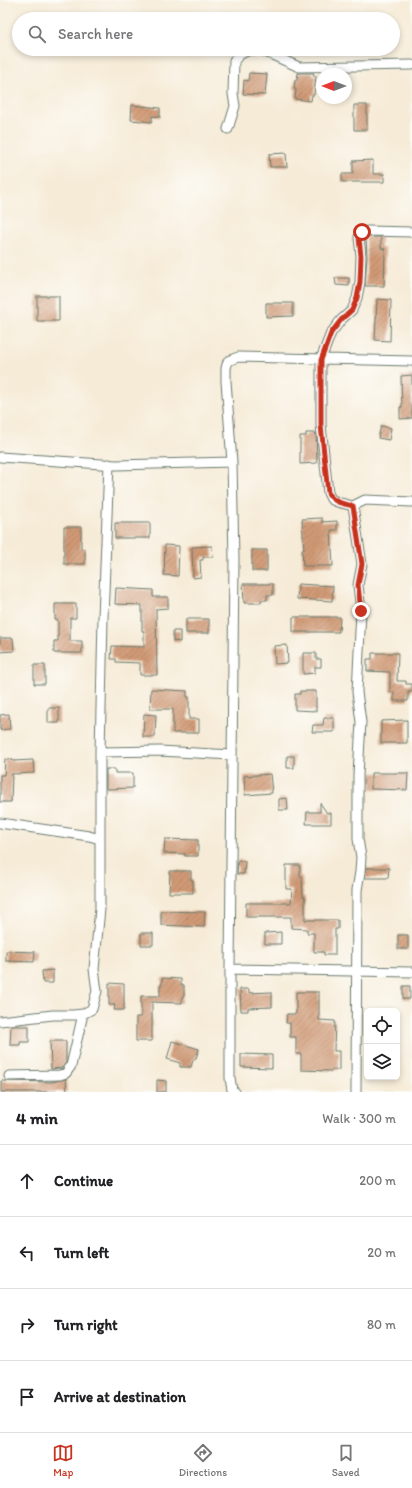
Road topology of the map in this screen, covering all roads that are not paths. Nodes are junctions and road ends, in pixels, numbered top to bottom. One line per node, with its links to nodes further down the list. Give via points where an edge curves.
1 (238, 56): 4 (street, via 234,61 235,106)
2 (274, 56): 3 (street, via 299,67)
3 (412, 65)
4 (228, 129)
5 (412, 232): 6 (street, via 362,232 359,238 361,256 357,298 352,310 331,333)
6 (321, 360): 7 (street); 9 (street, via 244,356 228,361 226,381); 12 (street, via 321,425 328,493 336,502)
7 (412, 361)
8 (0, 457): 10 (street)
9 (232, 462): 10 (street); 14 (street)
10 (109, 464): 13 (street)
11 (412, 502): 12 (street, via 365,500)
12 (353, 506): 18 (street, via 362,564 358,585 361,611 357,692 361,722 358,839 361,857 357,890)
13 (100, 752): 14 (street, via 160,751); 16 (street)
14 (232, 756): 17 (street)
15 (0, 823): 16 (street)
16 (100, 839): 20 (street, via 100,909 94,969 97,991 92,1009)
17 (230, 969): 18 (street); 23 (street, via 230,1078 232,1090)
18 (356, 971): 19 (street); 24 (street)
19 (412, 972)
20 (83, 1014): 21 (street); 22 (street, via 71,1066 66,1073)
21 (0, 1021)
22 (9, 1076)
23 (235, 1092)
24 (356, 1092)

